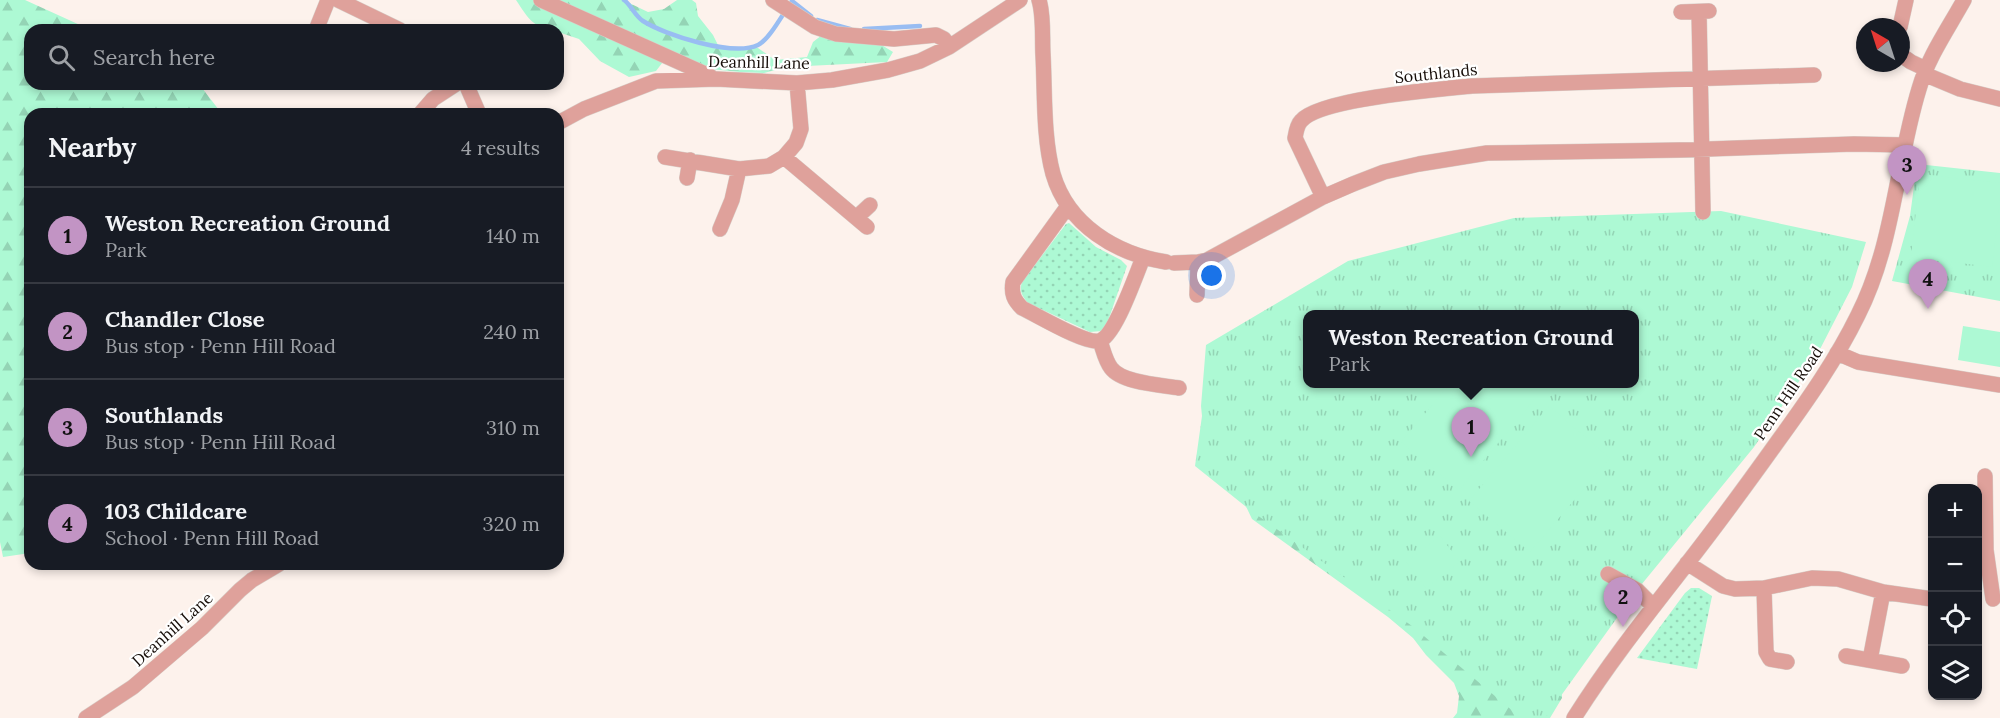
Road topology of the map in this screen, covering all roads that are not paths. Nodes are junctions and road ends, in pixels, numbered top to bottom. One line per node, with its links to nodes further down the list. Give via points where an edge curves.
1 (328, 0): 11 (street)
2 (338, 0): 12 (street)
3 (541, 0): 17 (street)
4 (1039, 0): 35 (street, via 1049,158)
5 (1906, 0): 10 (street)
6 (1964, 0): 15 (street, Penn Hill Road)
7 (775, 1): 13 (street, via 815,27 836,34 894,39 936,34)
8 (1011, 3): 13 (street, Deanhill Lane)
9 (1681, 12): 18 (street, via 1704,11)
10 (1902, 18)
11 (318, 24)
12 (388, 24)
13 (949, 47): 19 (street, Deanhill Lane, via 888,70)
14 (1910, 61): 15 (street)
15 (1925, 71): 22 (street, via 1960,89); 26 (street, Penn Hill Road)
16 (1814, 75): 18 (street, Southlands)
17 (716, 79): 19 (street, Deanhill Lane); 25 (street, Deanhill Lane, via 656,81)
18 (1700, 79): 27 (street); 33 (street, Southlands, via 1472,86 1364,99 1318,109 1301,121 1295,138)
19 (797, 83): 29 (street, via 801,129)
20 (447, 90): 23 (street)
21 (469, 90): 24 (street)
22 (2000, 99)
23 (426, 108)
24 (476, 108)
25 (564, 120)
26 (1905, 145): 27 (street); 42 (street, Penn Hill Road, via 1879,264 1858,317)
27 (1702, 148): 33 (street, via 1487,153 1384,172); 36 (street)
28 (665, 157): 30 (street)
29 (784, 157): 31 (street, via 769,166); 34 (street, via 862,222)
30 (690, 160): 31 (street); 32 (street)
31 (740, 169): 37 (street)
32 (687, 178)
33 (1323, 197): 39 (street)
34 (870, 205)
35 (1068, 206): 38 (street, via 1102,239); 41 (street, via 1018,273 1012,292 1022,308 1086,340)
36 (1703, 212)
37 (720, 229)
38 (1143, 258): 39 (street); 41 (street, via 1115,325)
39 (1198, 262): 40 (street)
40 (1197, 295)
41 (1100, 340): 44 (street, via 1114,372 1124,378)
42 (1837, 353): 43 (street, via 1858,363); 46 (street, Penn Hill Road, via 1810,397)
43 (2000, 385)
44 (1179, 388)
45 (1984, 476): 52 (street)
46 (1688, 563): 49 (street, via 1723,586); 53 (street, Penn Hill Road)
47 (269, 570): 58 (street, Deanhill Lane, via 240,590 133,687)
48 (1608, 574): 53 (street, via 1637,590)
49 (1764, 588): 50 (street, via 1821,578); 56 (street, via 1766,652 1770,659)
50 (1883, 592): 51 (street); 55 (street)
51 (1928, 598)
52 (1990, 599)
53 (1653, 606): 59 (street, Penn Hill Road)
54 (1846, 656): 55 (street)
55 (1870, 660): 57 (street)
56 (1787, 662)
57 (1902, 666)
58 (86, 718)
59 (1574, 718)

